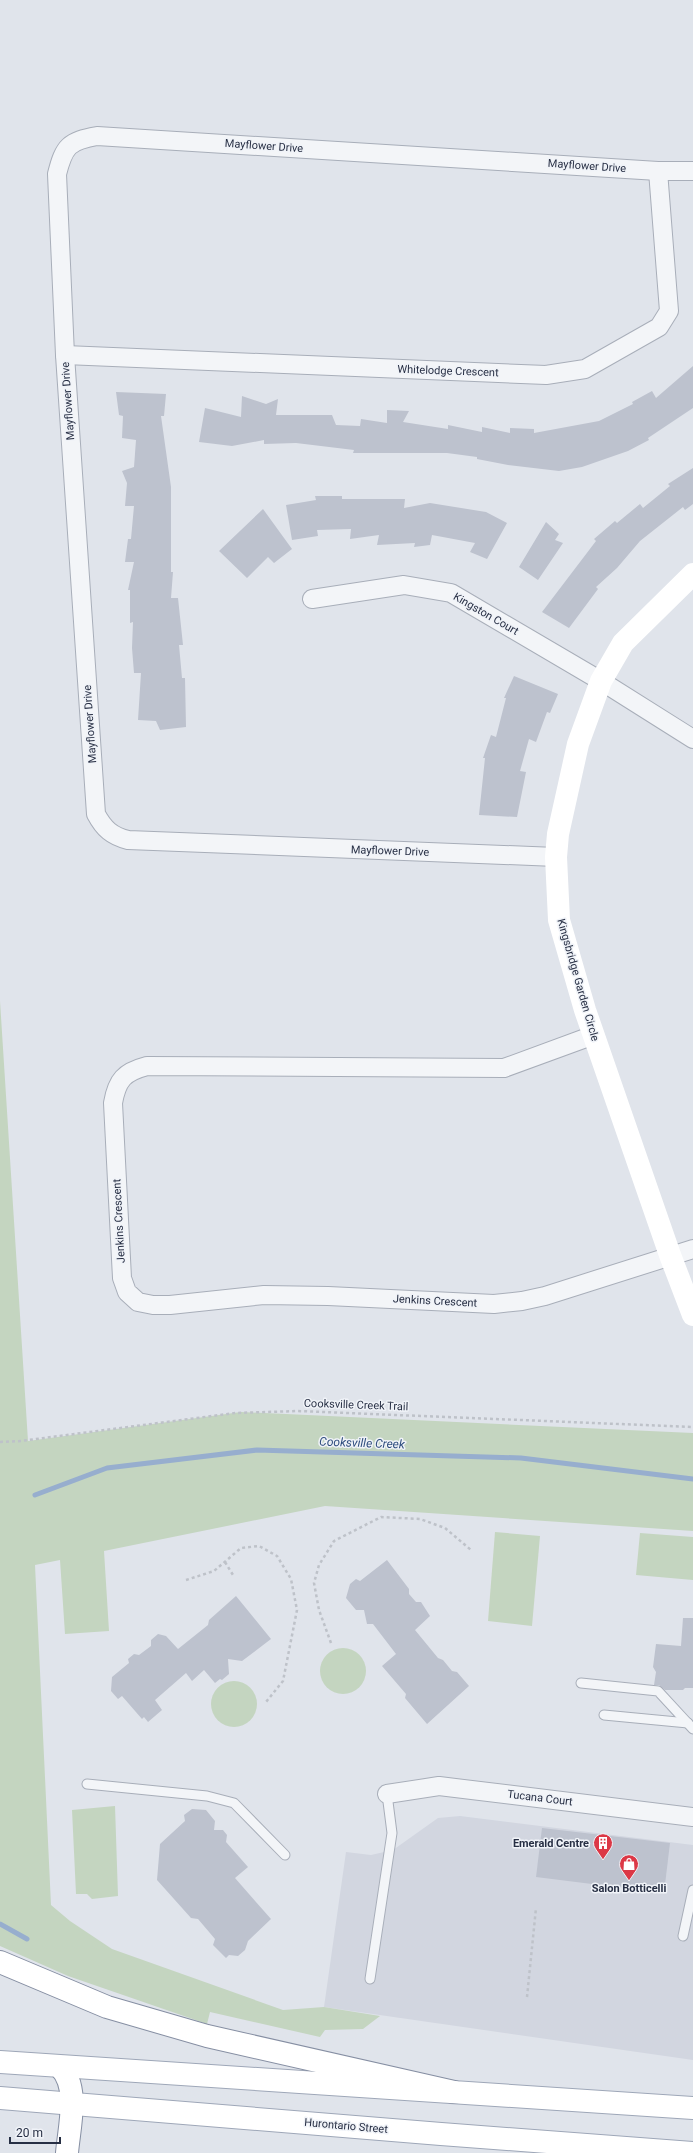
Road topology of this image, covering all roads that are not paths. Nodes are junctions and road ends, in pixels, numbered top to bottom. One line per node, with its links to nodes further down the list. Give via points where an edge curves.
1 (658, 171): 2 (street, Mayflower Drive); 3 (street, Whitelodge Crescent, via 669,311 659,328 585,369 546,375); 3 (street, Mayflower Drive, via 97,136 79,139 68,147 57,174)
2 (693, 171)
3 (65, 355): 8 (street, Mayflower Drive, via 96,814 108,831 128,840)
4 (693, 574): 6 (main road, Kingsbridge Garden Circle, via 623,643)
5 (312, 599): 6 (street, Kingston Court, via 404,585 451,593)
6 (601, 681): 7 (street, Kingston Court); 8 (main road, Kingsbridge Garden Circle, via 578,744 558,834)
7 (693, 739)
8 (556, 857): 9 (main road, Kingsbridge Garden Circle, via 559,920)
9 (594, 1035): 11 (main road, Kingsbridge Garden Circle); 11 (street, Jenkins Crescent, via 504,1068 147,1066 133,1070 123,1077 116,1088 113,1103 122,1278 127,1292 138,1302 153,1305 264,1295 494,1304 545,1296)
10 (693, 1248): 11 (street, Jenkins Crescent)
11 (670, 1255): 12 (main road, Kingsbridge Garden Circle)
12 (693, 1315)
13 (581, 1683): 15 (lane, via 658,1691)
14 (604, 1715): 15 (lane)
15 (690, 1726)
16 (87, 1784): 19 (lane, via 206,1796 234,1803)
17 (387, 1794): 18 (street, Tucana Court, via 439,1786); 23 (lane, via 392,1833)
18 (693, 1818)
19 (285, 1855)
20 (693, 1890): 21 (lane)
21 (683, 1936)
22 (0, 1962): 26 (main road, via 107,2007 199,2034)
23 (370, 1979)
24 (0, 2062): 25 (main road)
25 (60, 2066): 26 (main road); 28 (main road, via 71,2084)
26 (454, 2092): 29 (main road)
27 (0, 2098): 28 (main road, Hurontario Street)
28 (71, 2102): 30 (main road); 31 (main road, Hurontario Street, via 433,2134)
29 (693, 2108)
30 (67, 2153)
31 (693, 2153)

